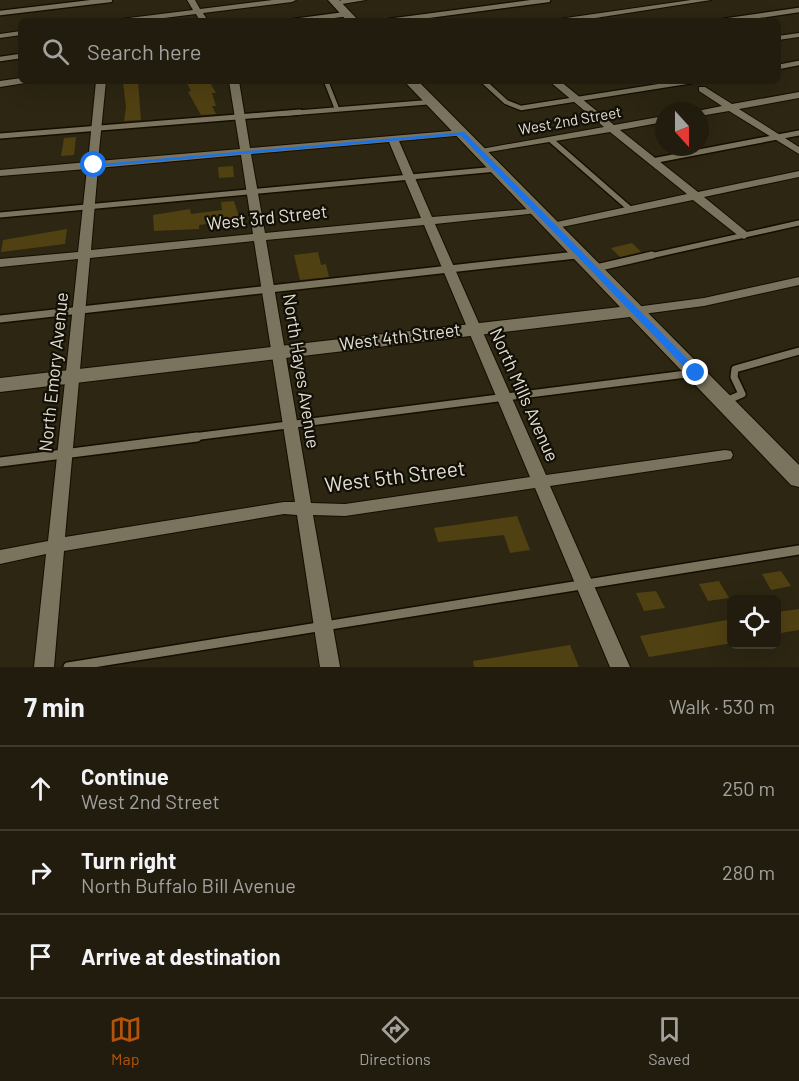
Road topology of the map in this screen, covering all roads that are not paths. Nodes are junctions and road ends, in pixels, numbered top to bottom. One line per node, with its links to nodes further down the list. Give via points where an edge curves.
1 (110, 0): 10 (lane)
2 (191, 0): 9 (street)
3 (292, 0): 9 (street)
4 (362, 0): 7 (street)
5 (548, 0): 14 (lane)
6 (707, 0): 15 (street)
7 (334, 2): 13 (main road)
8 (799, 10): 16 (lane)
9 (197, 12): 11 (street); 12 (street)
10 (0, 13)
11 (146, 18)
12 (202, 18)
13 (350, 18)
14 (412, 18)
15 (580, 18)
16 (744, 18)
17 (18, 33): 19 (street)
18 (799, 35): 20 (street)
19 (0, 36)
20 (781, 38)
21 (18, 56): 22 (lane)
22 (0, 59)
23 (799, 63): 24 (lane)
24 (781, 66)
25 (18, 82): 26 (street)
26 (0, 84)
27 (101, 84): 43 (street, North Emory Avenue)
28 (234, 84): 41 (street, North Hayes Avenue)
29 (328, 84): 39 (lane)
30 (418, 84): 37 (main road)
31 (486, 84): 36 (lane, via 506,102 521,108)
32 (558, 84): 36 (street)
33 (674, 84): 36 (lane)
34 (702, 89): 38 (street)
35 (799, 95): 38 (street)
36 (577, 100): 44 (street)
37 (431, 102): 39 (lane); 45 (main road)
38 (732, 107): 40 (street); 48 (street)
39 (337, 109): 41 (lane)
40 (709, 111)
41 (240, 117): 43 (lane); 52 (street, North Hayes Avenue)
42 (655, 121): 44 (street, West 2nd Street)
43 (97, 129): 47 (lane); 55 (street, North Emory Avenue)
44 (612, 129): 50 (street, West 2nd Street); 54 (street)
45 (462, 133): 49 (street); 53 (main road)
46 (799, 133): 48 (lane)
47 (0, 136)
48 (777, 137): 51 (street); 54 (lane)
49 (393, 139): 52 (street); 59 (street, North Mills Avenue)
50 (551, 140): 53 (street, West 2nd Street); 63 (lane)
51 (799, 151)
52 (246, 152): 55 (street); 60 (street, North Hayes Avenue)
53 (481, 152): 56 (main road)
54 (652, 161): 61 (street)
55 (94, 165): 57 (street); 62 (street, North Emory Avenue)
56 (497, 169): 59 (lane); 64 (main road)
57 (0, 173)
58 (799, 174): 61 (street)
59 (409, 177): 60 (lane); 66 (street, North Mills Avenue)
60 (253, 192): 62 (lane); 70 (street, North Hayes Avenue)
61 (695, 195): 63 (street); 69 (street)
62 (90, 207): 65 (lane); 71 (street, North Emory Avenue)
63 (630, 209): 68 (street)
64 (537, 210): 66 (street, West 3rd Street); 68 (main road)
65 (0, 215)
66 (427, 220): 70 (street, West 3rd Street); 75 (street, North Mills Avenue)
67 (799, 223): 69 (lane)
68 (552, 226): 72 (main road)
69 (744, 235): 74 (lane)
70 (260, 237): 71 (street, West 3rd Street); 77 (street, North Hayes Avenue)
71 (85, 254): 73 (street, West 3rd Street); 78 (street, North Emory Avenue)
72 (580, 255): 74 (main road); 75 (lane)
73 (0, 263)
74 (593, 268): 79 (main road)
75 (449, 271): 77 (lane); 81 (street, North Mills Avenue)
76 (799, 281): 79 (street, West 4th Street, via 704,302)
77 (269, 290): 78 (lane); 83 (street, North Hayes Avenue)
78 (80, 311): 80 (lane); 85 (street, North Emory Avenue)
79 (635, 311): 81 (main road, West 4th Street); 84 (main road)
80 (0, 319)
81 (474, 328): 83 (main road, West 4th Street); 87 (street, North Mills Avenue)
82 (799, 351): 88 (lane, via 735,369 734,377 742,394)
83 (279, 352): 85 (main road, West 4th Street); 89 (street, North Hayes Avenue)
84 (696, 373): 87 (lane); 88 (main road)
85 (73, 376): 86 (main road, West 4th Street); 90 (street, North Emory Avenue)
86 (0, 385)
87 (504, 398): 89 (lane); 94 (street, North Mills Avenue)
88 (724, 402): 93 (main road)
89 (290, 425): 90 (lane); 95 (street, North Hayes Avenue)
90 (66, 454): 92 (lane); 96 (street, North Emory Avenue)
91 (725, 455): 94 (street, West 5th Street)
92 (0, 462)
93 (799, 478)
94 (541, 481): 95 (street, West 5th Street, via 345,510); 99 (street, North Mills Avenue)
95 (303, 508): 96 (street, West 5th Street); 100 (street, North Hayes Avenue)
96 (57, 546): 98 (street, West 5th Street); 101 (street, North Emory Avenue)
97 (799, 550): 99 (lane)
98 (0, 557)
99 (584, 584): 100 (lane); 104 (street, North Mills Avenue)
100 (322, 626): 102 (lane); 103 (street, North Hayes Avenue)
101 (44, 667)
102 (68, 667)
103 (330, 667)
104 (620, 667)

